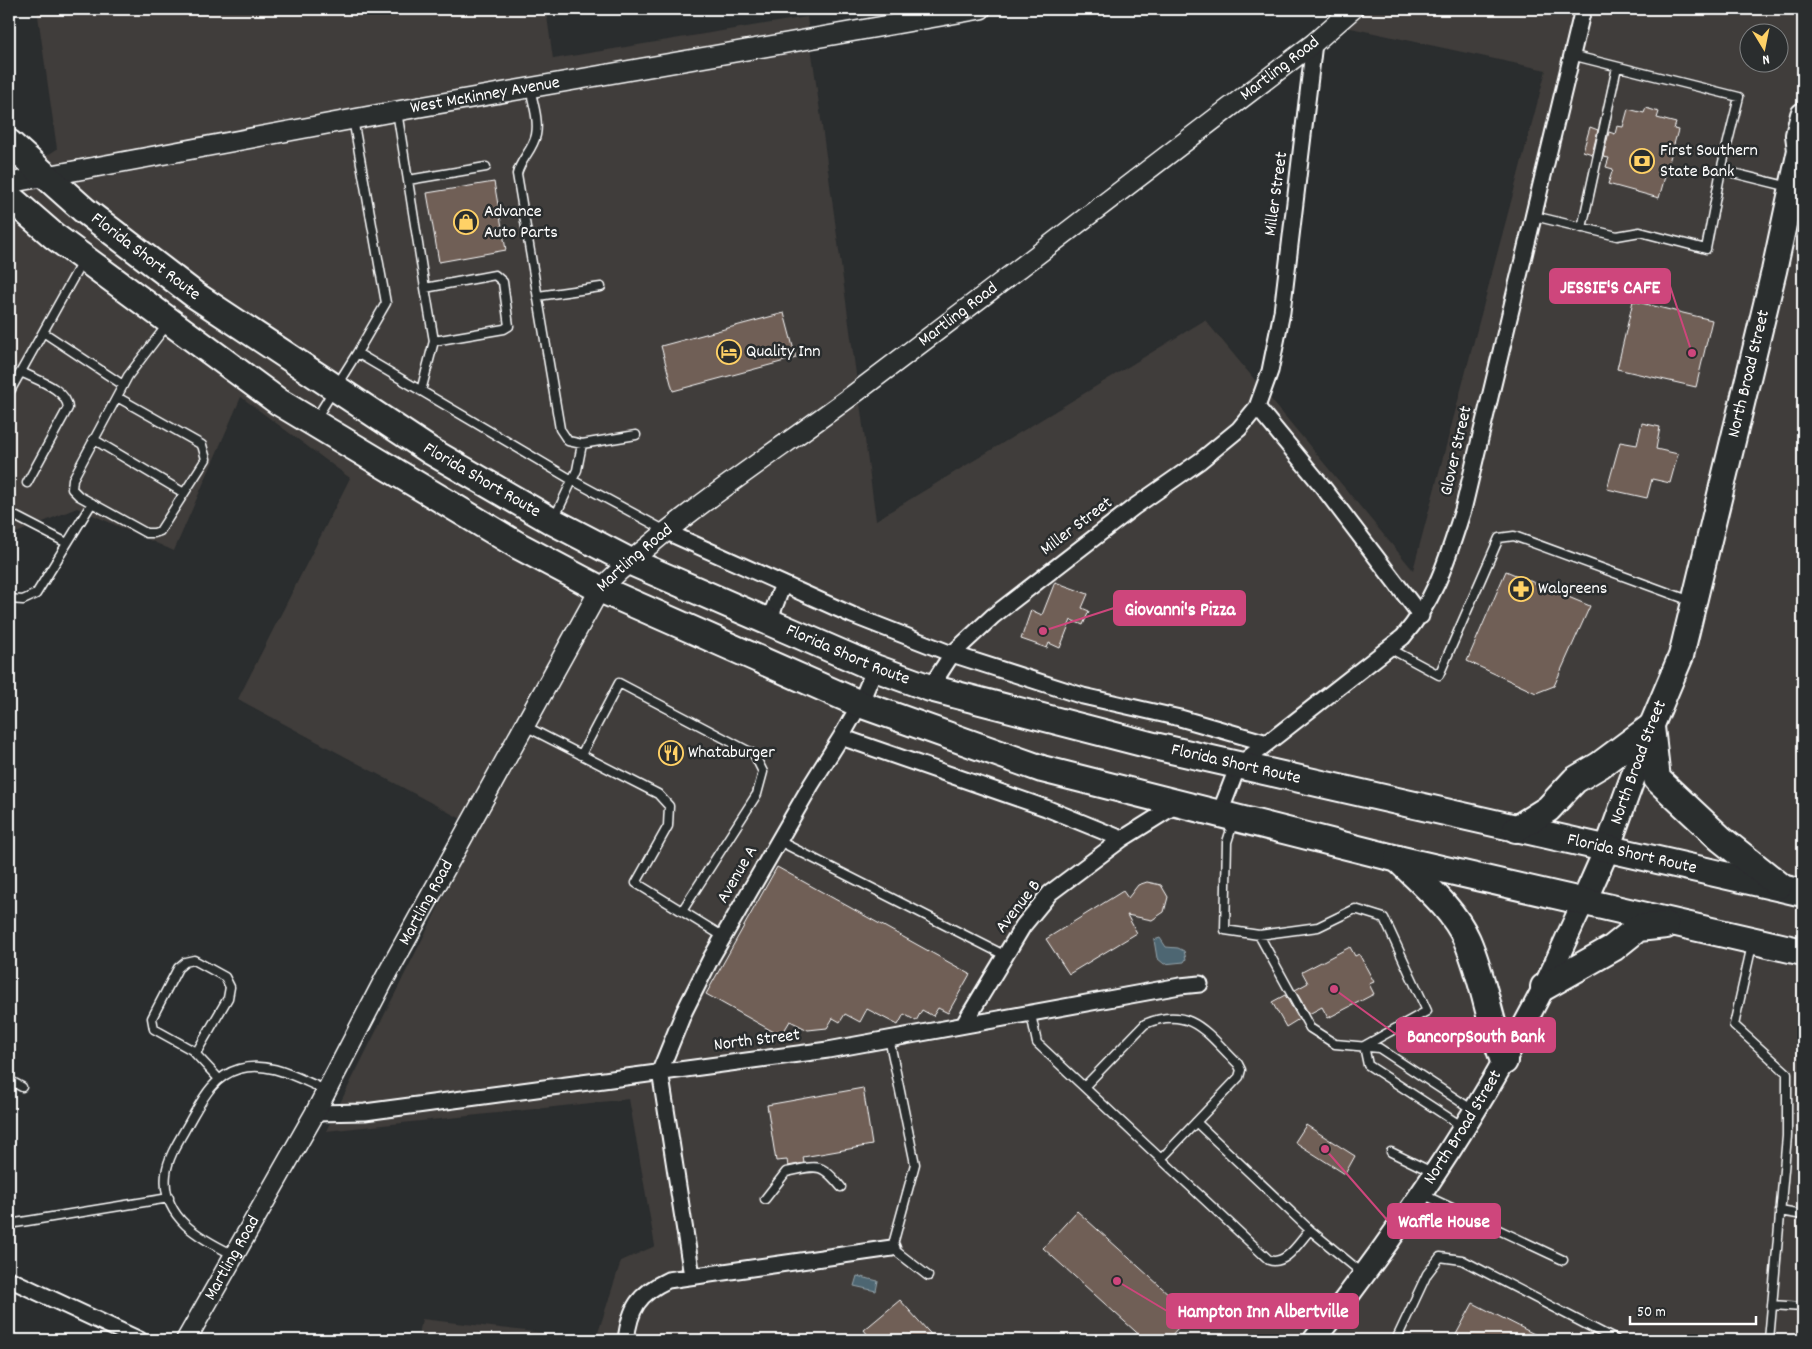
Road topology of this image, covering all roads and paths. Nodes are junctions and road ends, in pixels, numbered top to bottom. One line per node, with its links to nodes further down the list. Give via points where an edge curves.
1 (981, 9): 4 (street, West McKinney Avenue)
2 (1353, 9): 5 (street, Martling Road)
3 (1583, 9): 7 (street, Glover Street)
4 (961, 11): 9 (street, West McKinney Avenue)
5 (1336, 16): 6 (street, Martling Road)
6 (1314, 43): 37 (street, Miller Street, via 1282,312 1270,371); 48 (street, Martling Road)
7 (1572, 55): 8 (lane); 21 (street, Glover Street)
8 (1617, 67): 16 (lane, via 1739,97); 22 (lane)
9 (530, 88): 10 (street, West McKinney Avenue); 26 (lane, via 536,136 517,174)
10 (396, 111): 12 (street, West McKinney Avenue); 18 (lane)
11 (1803, 115): 14 (main road, North Broad Street, via 1798,135)
12 (353, 119): 17 (street, West McKinney Avenue); 30 (lane, via 386,304)
13 (9, 143): 17 (highway, Florida Short Route)
14 (1802, 149): 19 (main road, North Broad Street)
15 (486, 167): 18 (lane)
16 (1721, 170): 19 (lane); 22 (lane, via 1706,250 1640,232 1617,236)
17 (44, 176): 20 (street, West McKinney Avenue); 33 (highway, Florida Short Route, via 195,295)
18 (408, 180): 25 (lane)
19 (1792, 187): 54 (main road, North Broad Street)
20 (11, 202): 23 (highway, Florida Short Route)
21 (1534, 216): 22 (lane); 55 (street, Glover Street, via 1462,510 1444,568)
22 (1582, 228)
23 (84, 258): 27 (highway, Florida Short Route); 28 (lane)
24 (601, 287): 26 (lane)
25 (425, 288): 29 (lane); 29 (lane, via 496,275 503,282 510,322 504,329)
26 (538, 296): 41 (lane, via 560,428 568,441)
27 (170, 321): 32 (lane); 38 (highway, Florida Short Route, via 279,402)
28 (43, 332): 31 (lane); 32 (lane)
29 (434, 341): 34 (lane)
30 (357, 353): 33 (lane); 34 (lane)
31 (21, 372): 35 (lane); 43 (lane, via 62,394 68,401 68,408)
32 (123, 385): 36 (lane)
33 (335, 389): 38 (lane); 47 (highway, Florida Short Route, via 428,450)
34 (421, 391): 42 (lane)
35 (9, 393)
36 (117, 397): 40 (lane); 44 (lane, via 202,445 206,459)
37 (1257, 407): 55 (street); 58 (street, Miller Street, via 1239,429 1200,461 1023,592)
38 (314, 423): 52 (highway, Florida Short Route, via 519,546)
39 (636, 435): 41 (lane)
40 (93, 439): 44 (lane); 45 (lane, via 73,479 72,489)
41 (582, 444): 42 (lane)
42 (572, 480): 47 (lane); 48 (lane)
43 (28, 483)
44 (184, 493): 45 (lane, via 160,530 154,533 146,533)
45 (92, 504): 49 (lane)
46 (9, 513): 49 (lane)
47 (553, 521): 50 (highway, Florida Short Route)
48 (667, 532): 50 (street, Martling Road); 51 (street)
49 (67, 543): 53 (lane, via 36,594 23,600)
50 (629, 561): 52 (street, Martling Road); 56 (highway, Florida Short Route)
51 (783, 584): 56 (street); 58 (street)
52 (600, 590): 61 (highway, Florida Short Route); 62 (street, Martling Road)
53 (9, 599)
54 (1695, 603): 57 (lane, via 1514,536 1500,538 1439,675); 63 (main road, North Broad Street, via 1681,656)
55 (1421, 616): 57 (street, Glover Street)
56 (769, 622): 59 (highway, Florida Short Route)
57 (1389, 648): 65 (street, Glover Street)
58 (952, 654): 60 (street, Miller Street); 65 (street, via 1083,696 1180,718)
59 (875, 668): 60 (highway, Florida Short Route); 61 (street, Avenue A)
60 (930, 688): 67 (highway, Florida Short Route)
61 (860, 704): 64 (street, Avenue A); 68 (highway, Florida Short Route, via 1042,769)
62 (525, 726): 66 (lane); 97 (street, Martling Road, via 385,978)
63 (1651, 727): 70 (highway, via 1575,780 1548,809); 73 (main road, North Broad Street); 75 (highway, via 1657,779 1721,838)
64 (841, 737): 71 (street, via 1046,808); 72 (street, Avenue A)
65 (1268, 744): 67 (street, Glover Street)
66 (581, 755): 77 (lane, via 658,794 669,806 668,826 636,883); 77 (lane, via 619,683 754,754 763,772 757,794)
67 (1238, 766): 69 (street); 70 (highway, Florida Short Route)
68 (1178, 804): 69 (highway, Florida Short Route); 71 (street, Avenue B)
69 (1227, 816): 74 (highway, Florida Short Route); 79 (lane, via 1225,930)
70 (1516, 829): 73 (highway, Florida Short Route)
71 (1122, 839): 83 (street, Avenue B, via 1050,893 1023,926)
72 (779, 841): 80 (street, Avenue A); 83 (lane)
73 (1606, 848): 75 (highway, Florida Short Route); 76 (main road, North Broad Street)
74 (1398, 859): 76 (highway, Florida Short Route); 91 (highway, via 1445,907 1466,939)
75 (1793, 891)
76 (1584, 901): 78 (highway, Florida Short Route); 85 (main road, North Broad Street)
77 (682, 912): 80 (lane)
78 (1677, 924): 81 (highway, Florida Short Route); 85 (highway, via 1638,928 1613,948)
79 (1259, 935): 89 (lane, via 1310,1028 1336,1044); 89 (lane, via 1318,927 1355,909 1384,918 1427,1011)
80 (724, 937): 92 (street, Avenue A, via 684,1012)
81 (1753, 941): 82 (highway, Florida Short Route); 108 (lane, via 1734,1025 1787,1073)
82 (1803, 952)
83 (1006, 956): 87 (street, Avenue B)
84 (1200, 984): 86 (street, North Street)
85 (1544, 986): 91 (main road, North Broad Street)
86 (1031, 1014): 87 (street, North Street); 96 (lane, via 1037,1042)
87 (964, 1024): 88 (street, North Street)
88 (889, 1038): 92 (street, North Street, via 828,1050); 112 (lane, via 914,1164)
89 (1364, 1046): 99 (lane, via 1379,1048); 99 (lane, via 1368,1065)
90 (196, 1053): 90 (lane, via 154,1029 152,1018 178,968 194,960 225,977 230,987 228,998); 93 (lane)
91 (1504, 1061): 99 (main road, North Broad Street)
92 (660, 1071): 98 (street, North Street, via 366,1112); 116 (street)
93 (219, 1079): 97 (lane, via 240,1068 262,1066); 106 (lane, via 205,1094 171,1156 166,1174)
94 (9, 1080): 95 (lane)
95 (22, 1087)
96 (1084, 1087): 100 (lane, via 1145,1024 1179,1017 1193,1022 1241,1070 1239,1077); 102 (lane)
97 (327, 1090): 98 (street, Martling Road)
98 (315, 1112): 113 (street, Martling Road)
99 (1468, 1118): 103 (main road, North Broad Street)
100 (1196, 1122): 102 (lane); 111 (lane)
101 (1391, 1152): 103 (lane)
102 (1161, 1159): 111 (lane, via 1269,1260 1282,1260)
103 (1434, 1173): 105 (main road, North Broad Street)
104 (841, 1187): 107 (lane, via 827,1170 814,1166 786,1172)
105 (1420, 1193): 114 (lane); 115 (main road, North Broad Street)
106 (169, 1198): 110 (lane); 113 (lane, via 186,1228 204,1241)
107 (766, 1199)
108 (1780, 1211): 109 (lane); 119 (lane)
109 (1803, 1215)
110 (9, 1224)
111 (1310, 1230): 115 (lane)
112 (892, 1248): 116 (street); 117 (lane)
113 (234, 1255): 122 (street, Martling Road)
114 (1563, 1260)
115 (1364, 1274): 124 (main road, North Broad Street)
116 (692, 1276): 123 (street, via 668,1280 651,1287 640,1297 630,1316)
117 (928, 1276)
118 (9, 1279): 121 (street)
119 (1772, 1305): 120 (lane); 127 (lane)
120 (1803, 1308)
121 (140, 1340)
122 (186, 1340)
123 (626, 1340)
124 (1314, 1340)
125 (1396, 1340): 126 (lane, via 1427,1274 1440,1258 1462,1260)
126 (1616, 1340)
127 (1769, 1340)

